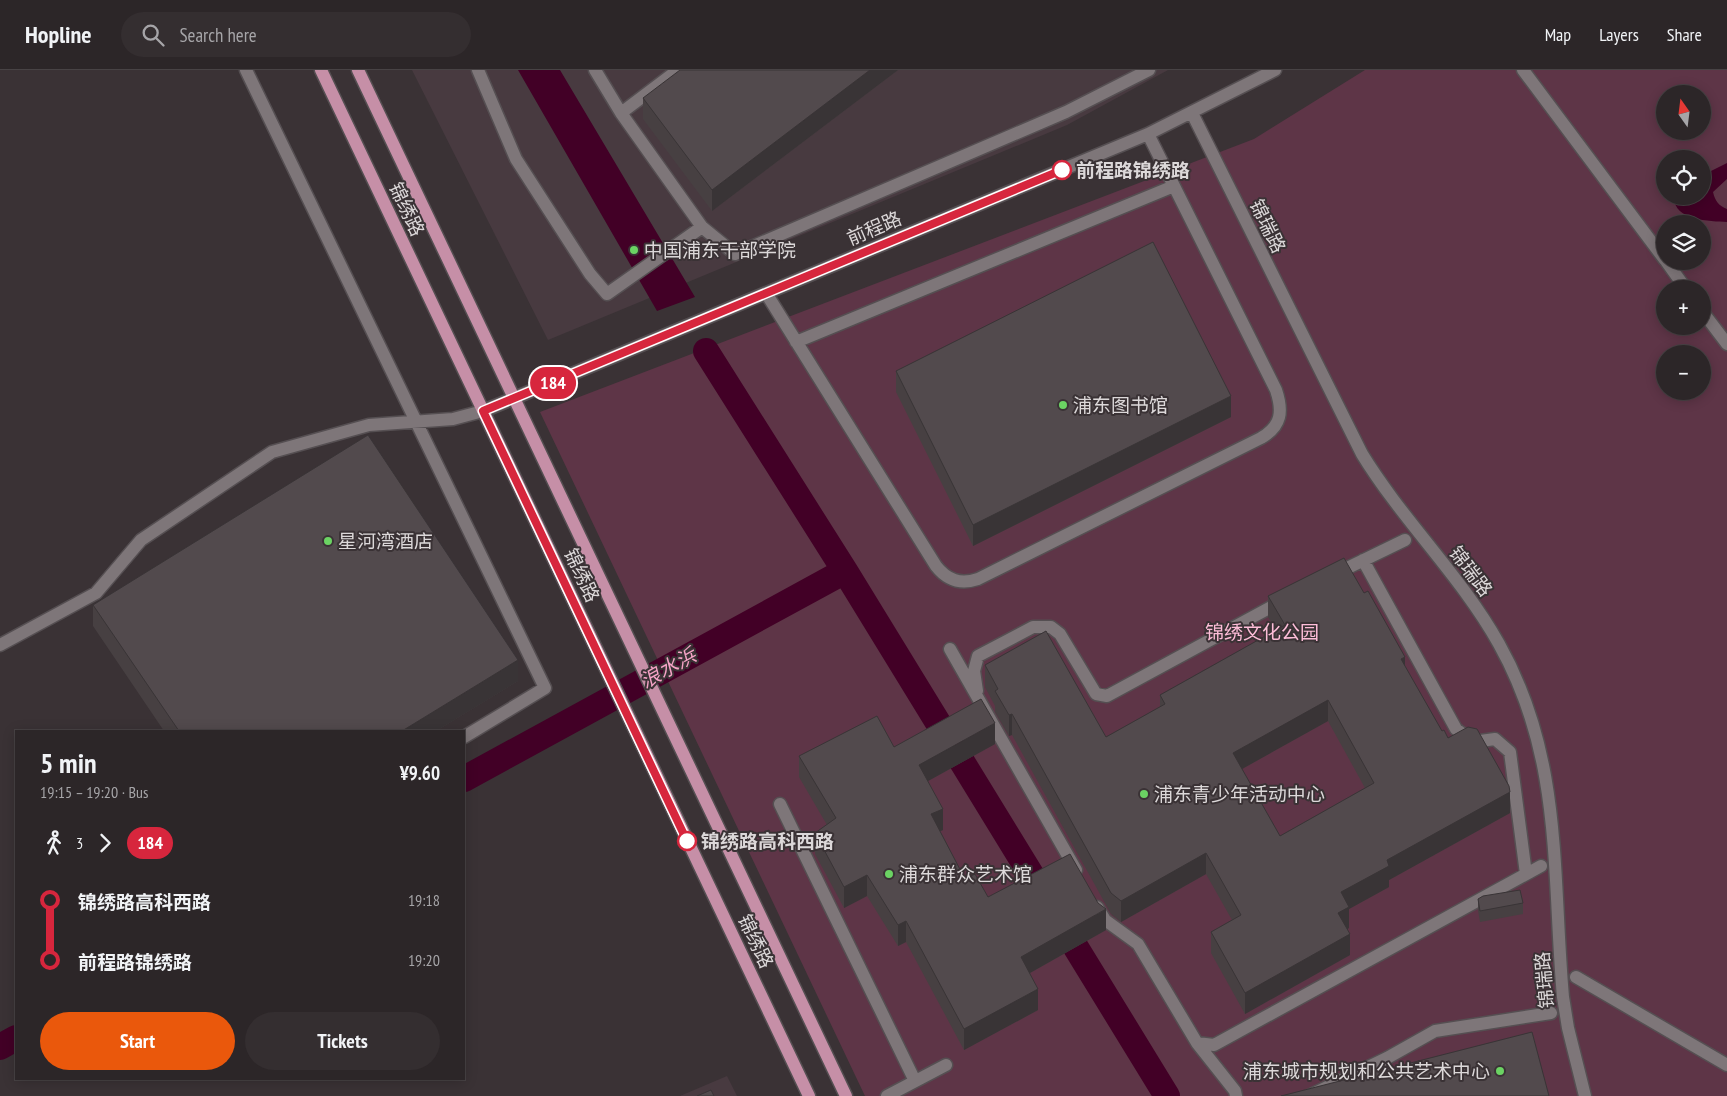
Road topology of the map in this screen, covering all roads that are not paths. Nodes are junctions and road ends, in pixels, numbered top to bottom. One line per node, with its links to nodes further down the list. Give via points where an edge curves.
1 (246, 70): 22 (street)
2 (321, 70): 21 (main road, 锦绣路)
3 (358, 70): 20 (main road, 锦绣路)
4 (478, 70): 14 (street, via 516,159 590,274 607,294)
5 (596, 70): 11 (street)
6 (678, 70): 11 (street)
7 (1149, 70): 14 (street, via 1066,112 735,254)
8 (1276, 70): 10 (street, 前程路)
9 (1523, 70): 15 (street)
10 (1192, 113): 12 (street, 前程路); 47 (street, 锦瑞路, via 1362,454 1390,497 1481,615 1510,665 1526,703 1551,802 1563,996)
11 (621, 114): 14 (street)
12 (1148, 134): 13 (street); 16 (street, 前程路)
13 (1174, 186): 18 (street); 18 (street, via 1276,390 1280,405 1278,422 1261,438 978,579 953,580 936,566)
14 (702, 227)
15 (1656, 248)
16 (766, 293): 18 (street); 20 (street, 前程路)
17 (1711, 323): 19 (street)
18 (796, 342)
19 (1727, 344)
20 (512, 399): 21 (street, 前程路); 43 (main road, 锦绣路)
21 (483, 411): 22 (street, 前程路, via 453,419); 42 (main road, 锦绣路)
22 (414, 421): 27 (street, 前程路, via 369,425 272,452 141,540 96,593); 30 (street, via 545,688)
23 (1405, 540): 24 (street)
24 (1363, 560): 25 (street); 33 (street, via 1456,729 1473,742 1494,738 1510,752)
25 (1322, 580)
26 (1297, 593): 29 (street, via 1108,696 1096,694 1060,634 1050,627 1034,626 978,656 974,671)
27 (0, 645)
28 (950, 649): 29 (street)
29 (978, 698): 34 (street)
30 (465, 736)
31 (780, 804): 41 (street)
32 (1541, 866): 33 (street)
33 (1526, 874): 38 (street, via 1214,1044)
34 (1080, 877)
35 (1090, 894): 38 (street, via 1105,920 1138,944)
36 (1576, 977): 40 (street)
37 (1551, 1013): 46 (street, via 1435,1031)
38 (1197, 1043): 45 (street)
39 (946, 1065): 41 (street)
40 (1727, 1065)
41 (915, 1081): 44 (street)
42 (809, 1096)
43 (846, 1096)
44 (887, 1096)
45 (1236, 1096)
46 (1309, 1096)
47 (1585, 1096)

